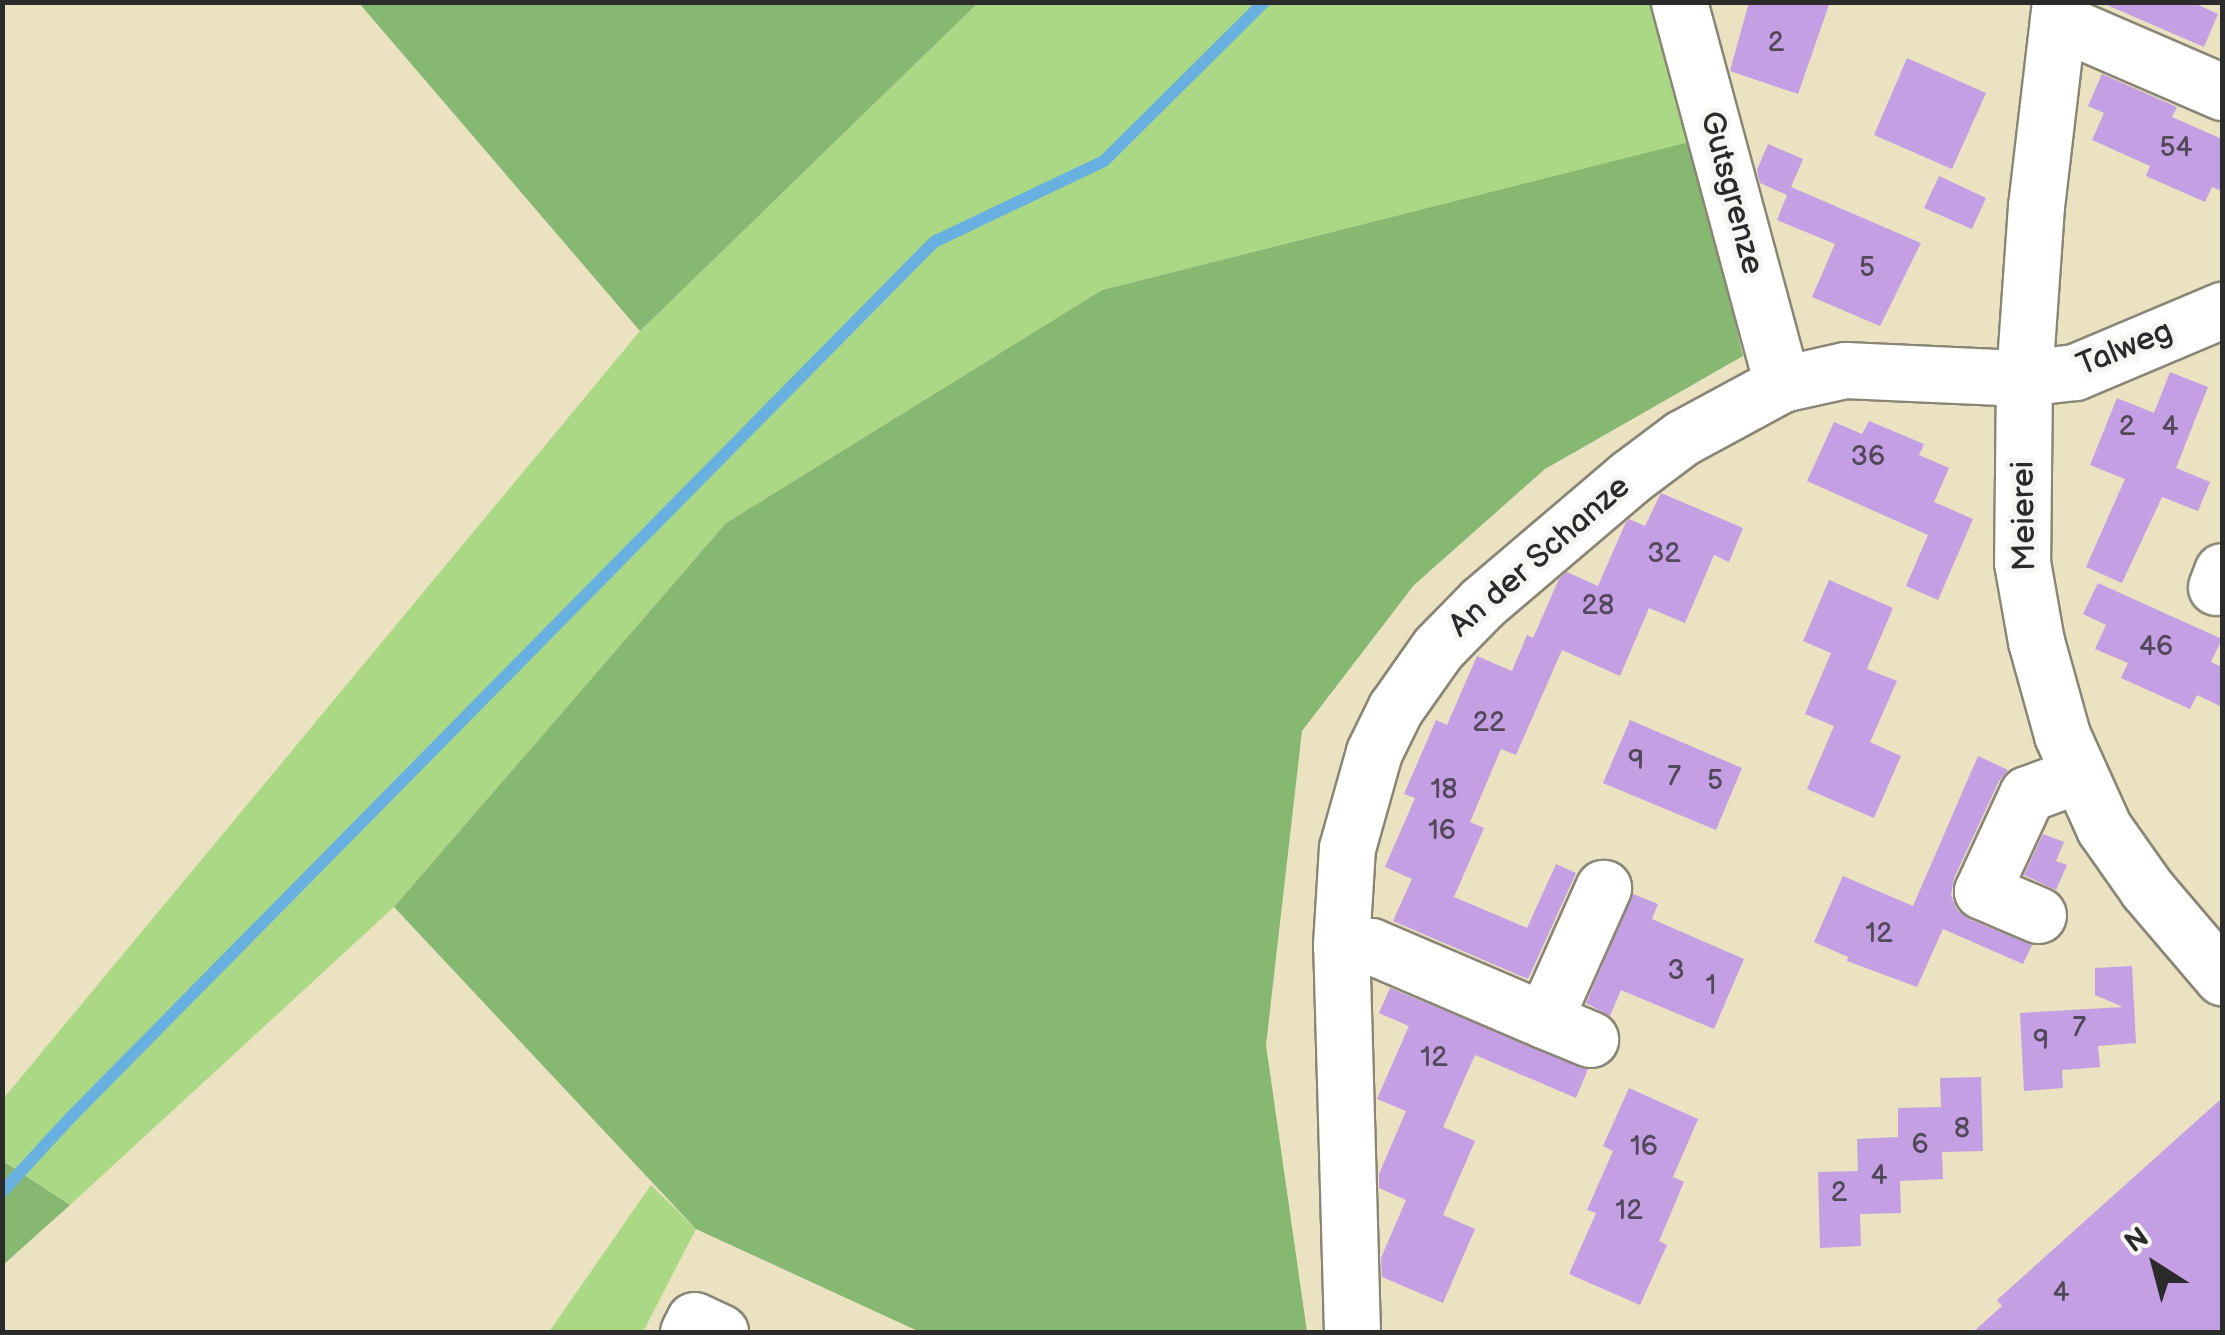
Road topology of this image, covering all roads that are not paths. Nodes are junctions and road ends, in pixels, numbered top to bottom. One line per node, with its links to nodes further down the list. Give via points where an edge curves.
1 (1679, 2): 6 (street, Gutsgrenze)
2 (2059, 12): 3 (street); 5 (street, Meierei)
3 (2222, 92)
4 (2222, 310): 5 (street, Talweg, via 2075,372)
5 (2024, 378): 6 (street, An der Schanze, via 1844,370); 7 (street, Meierei, via 2022,562 2046,686)
6 (1782, 384): 10 (street, An der Schanze, via 1682,438 1630,477 1482,602 1438,648 1395,709 1355,807)
7 (2078, 775): 9 (street, via 2027,794 1982,891); 11 (street, Meierei, via 2124,859)
8 (1603, 888): 10 (street, via 1567,1030 1372,946)
9 (2038, 914)
10 (1341, 945): 12 (street, An der Schanze)
11 (2222, 977)
12 (1352, 1332)

